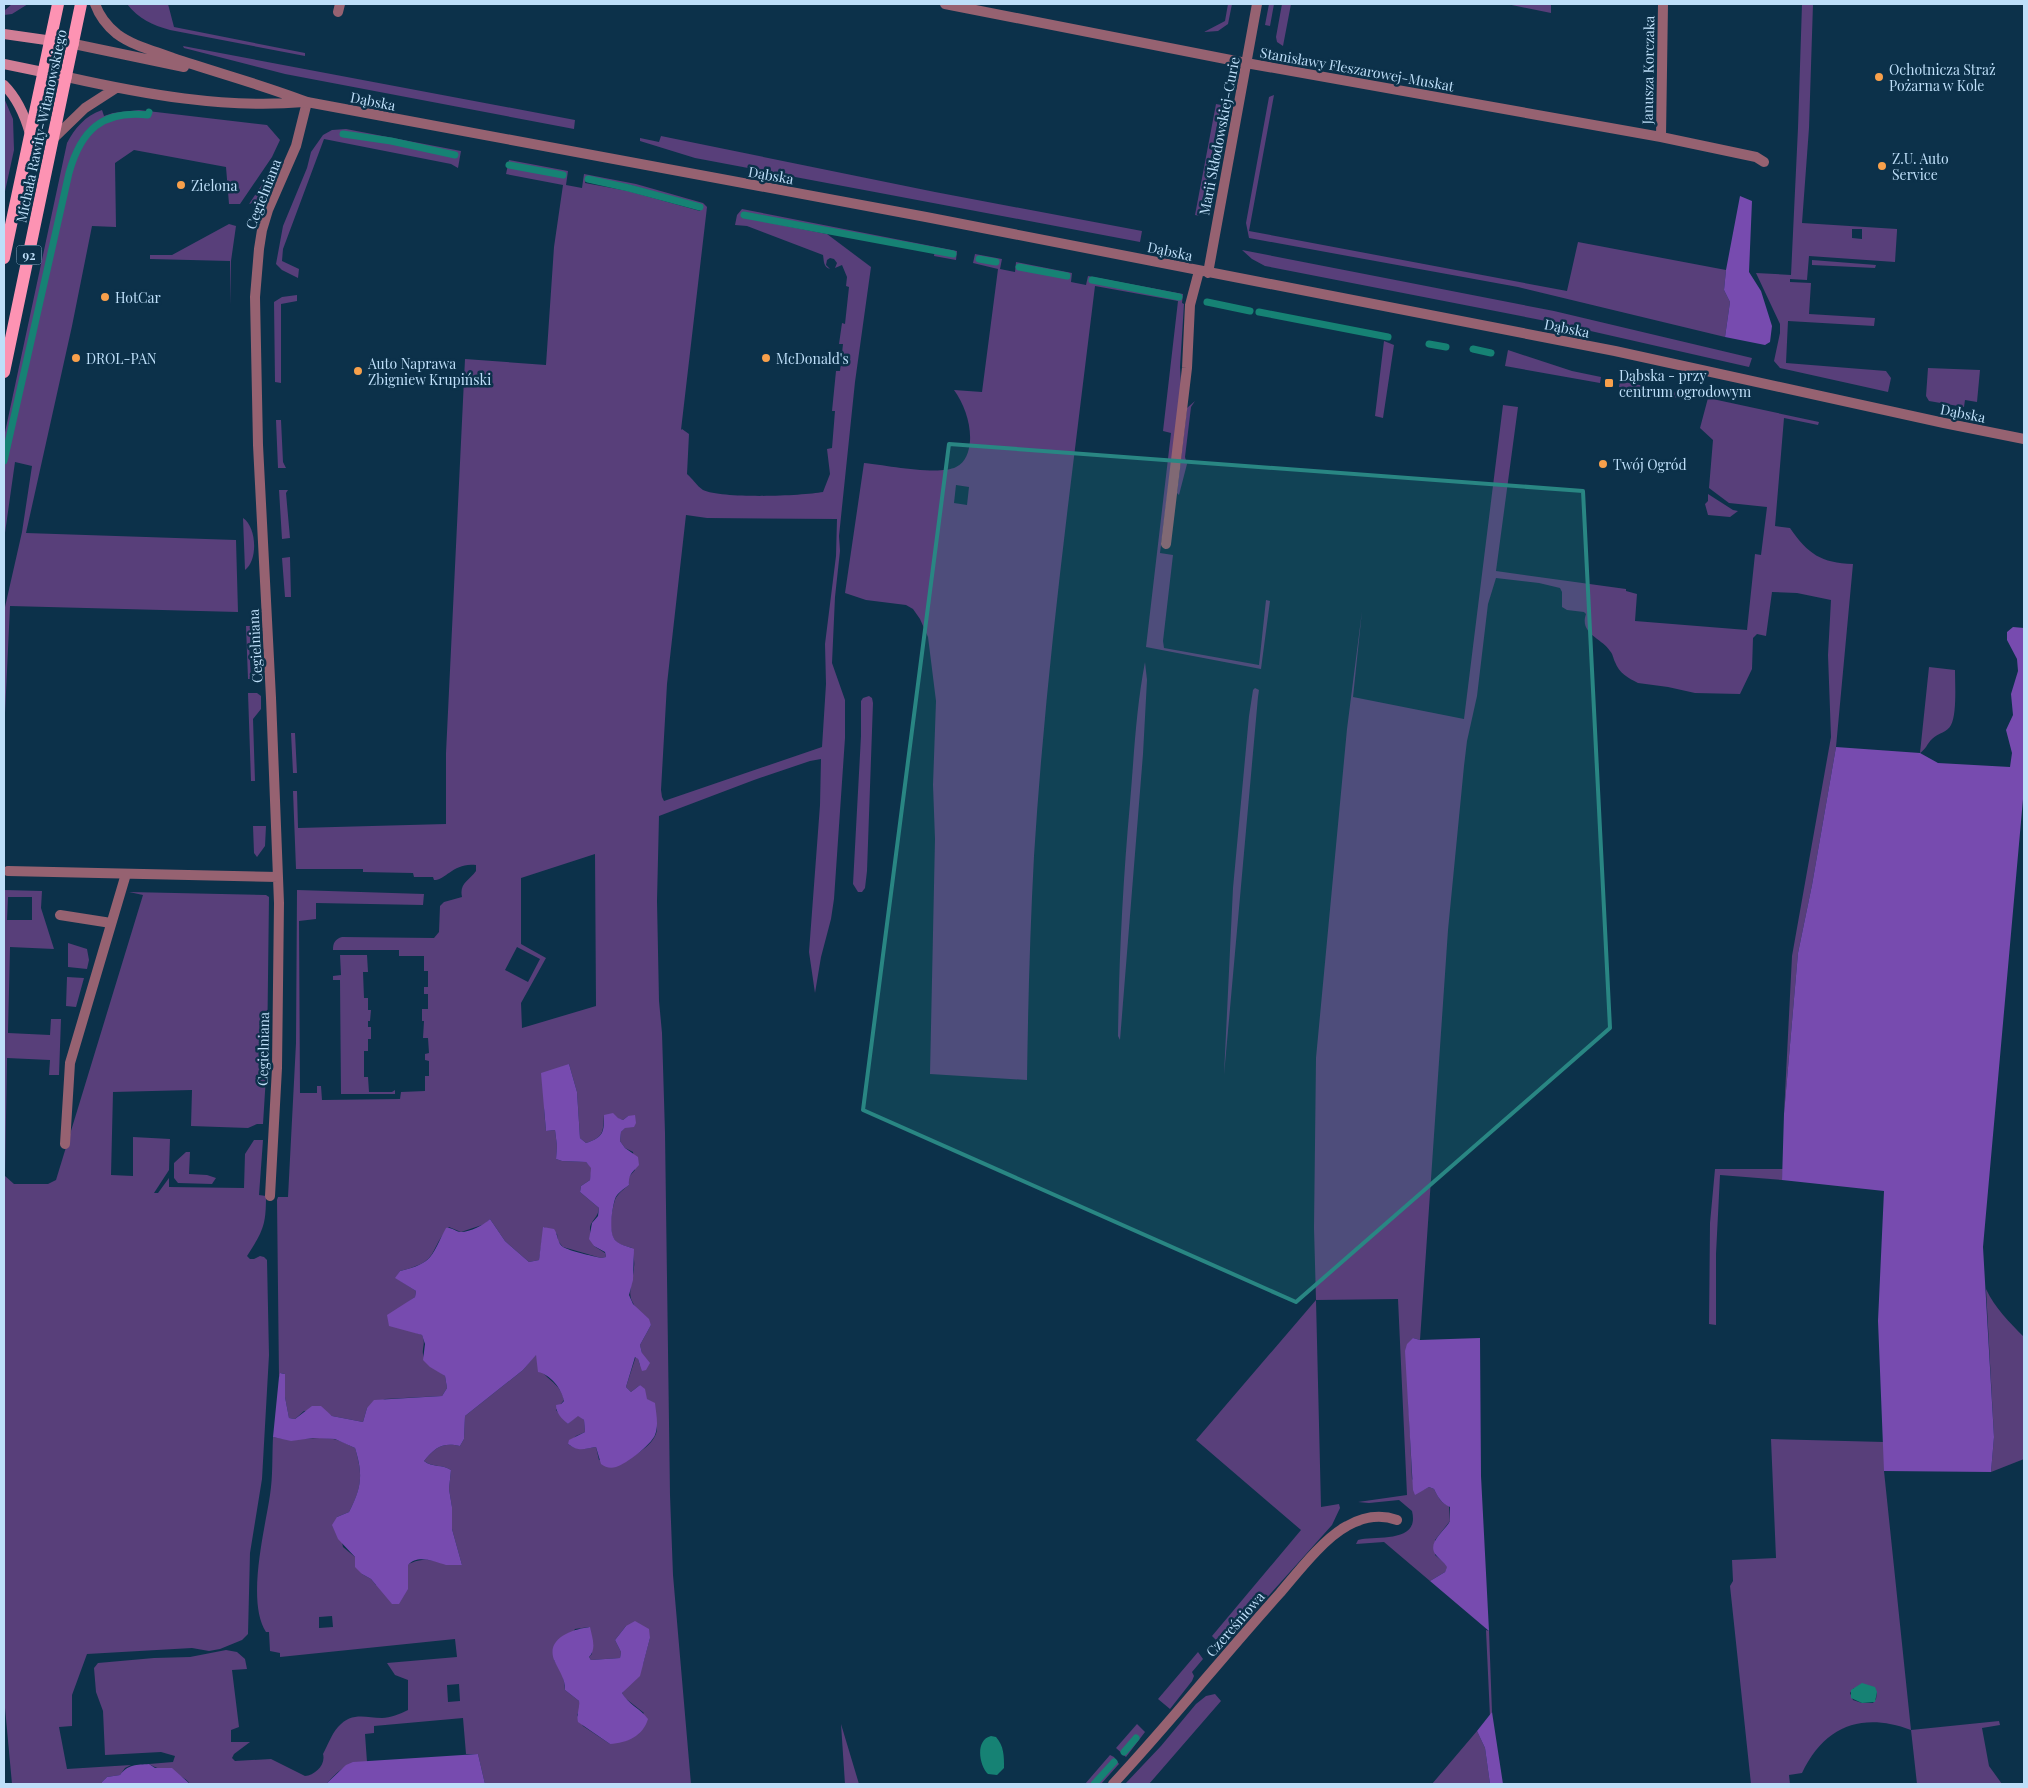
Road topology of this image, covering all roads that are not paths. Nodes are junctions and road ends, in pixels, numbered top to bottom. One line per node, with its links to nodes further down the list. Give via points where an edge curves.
1 (58, 4): 8 (main road, Michała Rawity-Witanowskiego / 92)
2 (81, 4): 9 (main road, Michała Rawity-Witanowskiego / 92)
3 (95, 4): 14 (street, Dąbska, via 108,25 128,40)
4 (945, 4): 10 (street, Stanisławy Fleszarowej-Muskat)
5 (1257, 4): 10 (street, Marii Skłodowskiej-Curie)
6 (1663, 4): 19 (street, Janusza Korczaka)
7 (4, 34): 8 (main road, Dąbska)
8 (52, 40): 9 (main road, Dąbska); 12 (main road, Michała Rawity-Witanowskiego / 92)
9 (74, 44): 13 (main road, Michała Rawity-Witanowskiego / 92); 14 (street, Dąbska)
10 (1246, 63): 19 (street, Stanisławy Fleszarowej-Muskat); 23 (street, Marii Skłodowskiej-Curie)
11 (4, 64): 12 (main road, Dąbska)
12 (44, 72): 13 (main road, Dąbska); 18 (main road, Michała Rawity-Witanowskiego / 92)
13 (67, 77): 16 (street, Dąbska); 20 (main road, Michała Rawity-Witanowskiego / 92)
14 (229, 77): 17 (street, Dąbska)
15 (4, 85): 18 (main road, via 17,101)
16 (116, 88): 17 (street, Dąbska, via 209,100 282,104); 20 (street, via 85,108)
17 (307, 102): 23 (street, Dąbska); 29 (street, Cegielniana, via 296,146 262,230 255,297)
18 (30, 135): 22 (main road, Michała Rawity-Witanowskiego / 92)
19 (1661, 137): 21 (street, Stanisławy Fleszarowej-Muskat, via 1756,157)
20 (54, 138): 24 (main road, Michała Rawity-Witanowskiego / 92)
21 (1764, 162)
22 (4, 258)
23 (1204, 272): 25 (street, Dąbska, via 1615,351); 26 (street, Marii Skłodowskiej-Curie, via 1190,305 1187,368)
24 (4, 372)
25 (2024, 439)
26 (1166, 544)
27 (8, 871): 28 (street)
28 (126, 874): 29 (street); 31 (street)
29 (278, 878): 33 (street, Cegielniana, via 277,1068)
30 (60, 915): 31 (street)
31 (111, 923): 32 (street, via 70,1063)
32 (65, 1144)
33 (270, 1196)
34 (1397, 1520): 35 (street, Czereśniowa, via 1377,1516 1360,1520 1346,1526 1329,1540)
35 (1113, 1784)

